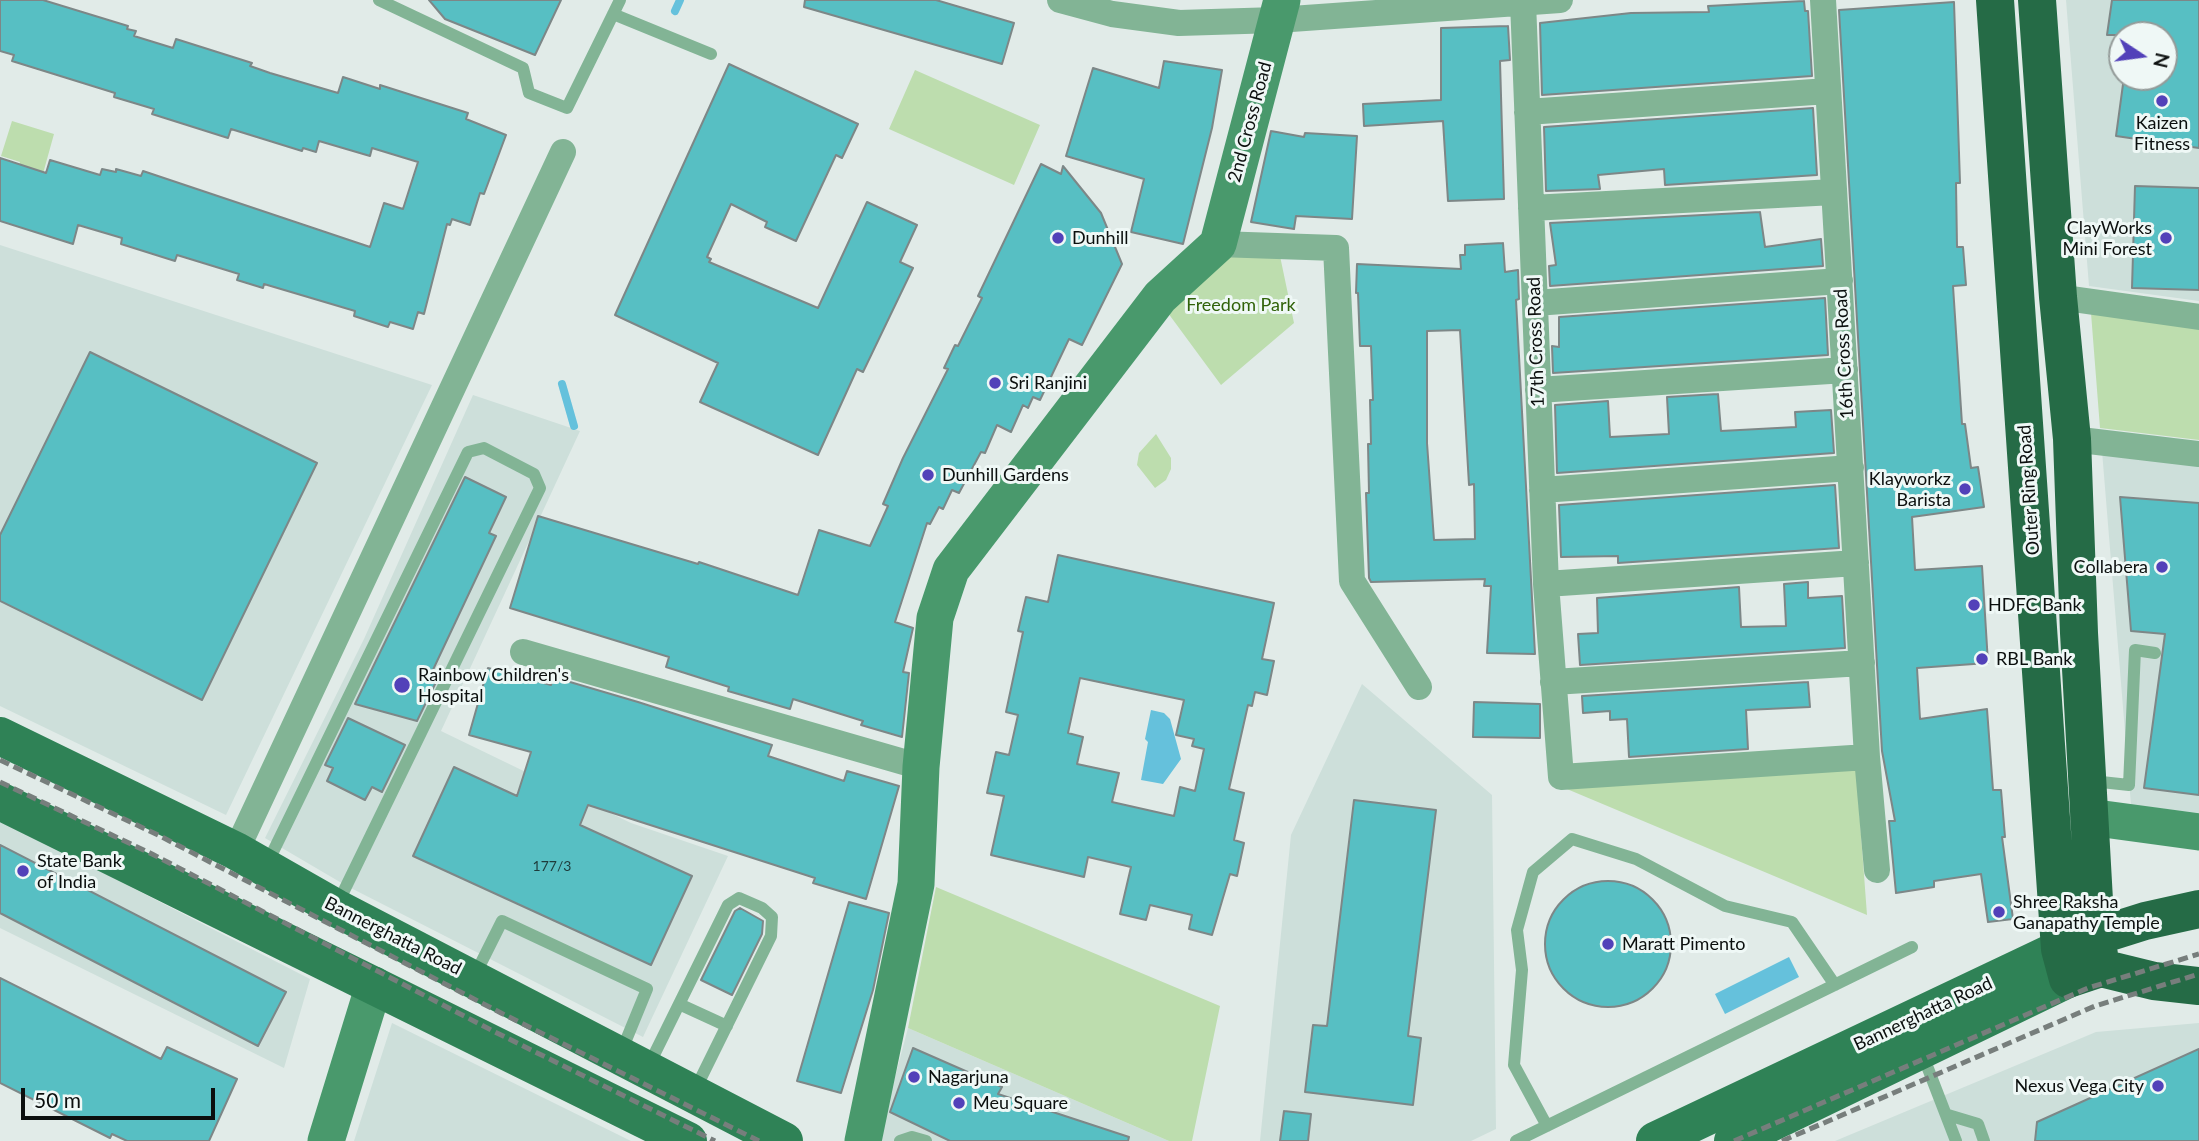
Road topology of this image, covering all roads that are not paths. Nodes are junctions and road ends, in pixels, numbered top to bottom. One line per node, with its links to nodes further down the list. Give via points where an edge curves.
1 (379, 0): 10 (lane, via 523,68 529,93 567,108)
2 (620, 0): 10 (lane)
3 (1060, 0): 9 (street, via 1112,14 1179,23)
4 (1560, 0): 8 (street)
5 (1823, 0): 12 (street, 16th Cross Road)
6 (1995, 0): 46 (highway, Outer Ring Road)
7 (2037, 0): 19 (highway)
8 (1523, 2): 9 (street); 13 (street, 17th Cross Road)
9 (1279, 10): 17 (street, 2nd Cross Road)
10 (613, 14): 11 (lane)
11 (711, 54)
12 (1828, 91): 13 (street); 15 (street, 16th Cross Road)
13 (1527, 112): 16 (street, 17th Cross Road)
14 (563, 152): 41 (street)
15 (1834, 192): 16 (street); 18 (street, 16th Cross Road)
16 (1531, 208): 20 (street, 17th Cross Road)
17 (1218, 244): 34 (street, via 1336,248 1352,581); 37 (street, via 1160,297 951,570 935,618)
18 (1840, 281): 20 (street); 22 (street, 16th Cross Road)
19 (2058, 297): 21 (street); 24 (highway)
20 (1535, 303): 23 (street, 17th Cross Road)
21 (2199, 317)
22 (1845, 370): 23 (street); 26 (street, 16th Cross Road)
23 (1538, 390): 27 (street, 17th Cross Road)
24 (2072, 439): 25 (street); 38 (highway)
25 (2199, 454)
26 (1851, 468): 27 (street); 28 (street, 16th Cross Road)
27 (1542, 490): 29 (street, 17th Cross Road)
28 (1856, 563): 29 (street); 32 (street, 16th Cross Road)
29 (1546, 584): 33 (street, 17th Cross Road)
30 (523, 652): 37 (street)
31 (2155, 653): 38 (lane, via 2135,650 2129,785)
32 (1863, 663): 33 (street); 36 (street, 16th Cross Road)
33 (1553, 682): 36 (street, 17th Cross Road, via 1561,777)
34 (1419, 687)
35 (0, 736): 41 (main road, Bannerghatta Road)
36 (1867, 757): 42 (street, 16th Cross Road)
37 (922, 767): 61 (street, via 916,884)
38 (2088, 799): 40 (street); 46 (highway)
39 (0, 801): 48 (main road)
40 (2199, 832)
41 (251, 860): 43 (main road, Bannerghatta Road); 43 (lane, via 468,453 484,448 534,474 540,488)
42 (1877, 870)
43 (336, 908): 47 (main road, Bannerghatta Road)
44 (2199, 909): 46 (highway, Bannerghatta Road)
45 (1912, 947): 49 (lane)
46 (2081, 958): 50 (highway, via 2154,981); 53 (main road, Bannerghatta Road); 65 (main road, Bannerghatta Road)
47 (474, 978): 54 (main road, Bannerghatta Road); 54 (lane, via 502,921 647,989)
48 (374, 985): 58 (street); 59 (main road)
49 (1835, 985): 57 (lane); 57 (lane, via 1792,922 1725,906 1636,859 1572,839 1533,872 1517,930 1522,970 1514,1065)
50 (2199, 986)
51 (679, 1004): 52 (lane); 52 (lane, via 728,905 739,898 762,908 772,917 773,930); 54 (lane)
52 (727, 1027): 55 (lane)
53 (1921, 1049): 56 (lane); 66 (main road, Bannerghatta Road)
54 (633, 1063): 55 (main road, Bannerghatta Road)
55 (693, 1095): 60 (main road, Bannerghatta Road)
56 (1948, 1115): 67 (lane); 68 (lane, via 1978,1124)
57 (1547, 1126): 64 (lane)
58 (326, 1141)
59 (688, 1141)
60 (784, 1141)
61 (863, 1141)
62 (900, 1141): 63 (lane, via 912,1137)
63 (926, 1141)
64 (1516, 1141)
65 (1655, 1141)
66 (1733, 1141)
67 (1956, 1141)
68 (1984, 1141)

